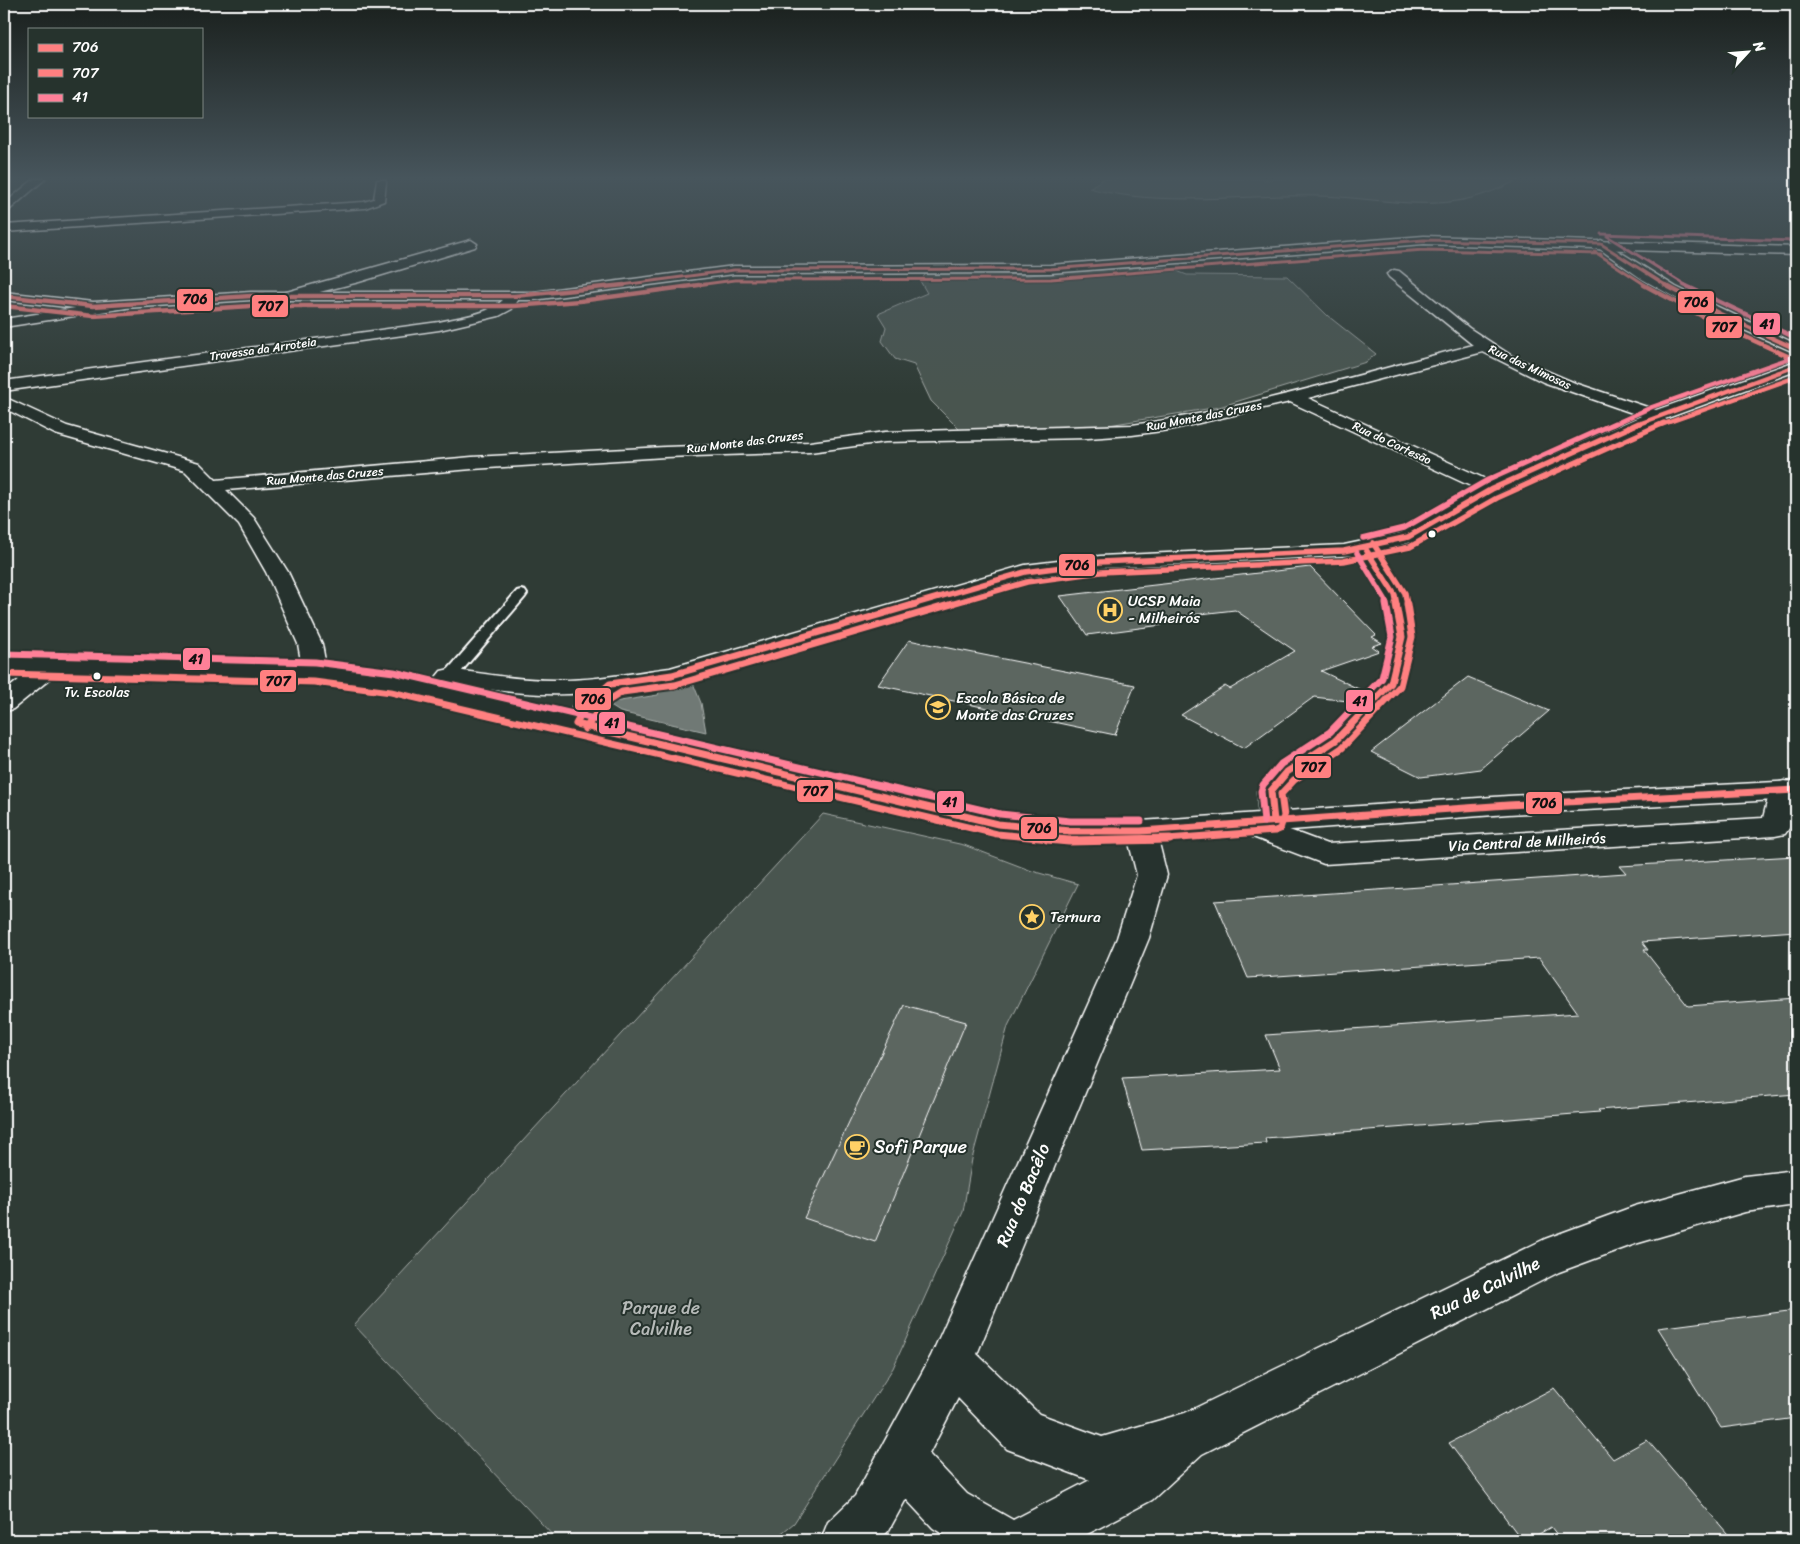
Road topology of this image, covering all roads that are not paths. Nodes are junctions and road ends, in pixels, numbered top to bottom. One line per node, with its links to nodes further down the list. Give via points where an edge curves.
1 (448, 251): 6 (street)
2 (1281, 251): 7 (street, via 1050,269 744,270)
3 (1612, 251): 11 (street, via 1705,309)
4 (1394, 274): 10 (street, Rua das Mimosas)
5 (4, 296): 8 (street, via 82,306)
6 (288, 296): 7 (street); 8 (street)
7 (514, 296): 13 (street, Travessa da Arroteia, via 508,306 494,313 439,326)
8 (121, 305): 9 (street)
9 (4, 323)
10 (1485, 347): 14 (street, Rua Monte das Cruzes); 16 (street, Rua das Mimosas, via 1554,381)
11 (1796, 349)
12 (1796, 366): 16 (street)
13 (4, 386)
14 (1292, 397): 17 (street, Rua Monte das Cruzes, via 1169,425 1132,430 885,437 802,434 665,452 472,463 363,465); 18 (street, Rua do Cortesão)
15 (4, 402): 17 (street, via 61,430 192,467)
16 (1656, 416): 18 (street)
17 (212, 486): 23 (street, via 247,522 277,572 310,644)
18 (1492, 489): 19 (street, via 1408,537)
19 (1365, 548): 25 (street, via 1100,562 1025,572 672,674); 29 (street, via 1395,596 1402,637 1390,683 1336,740 1286,772 1271,791)
20 (521, 594): 24 (lane)
21 (4, 664): 22 (street)
22 (52, 665): 23 (street); 26 (street)
23 (315, 672): 24 (street, via 393,682)
24 (444, 684): 25 (street, via 555,688); 27 (street, Via Central de Milheirós)
25 (610, 684): 27 (street, via 587,704)
26 (4, 704)
27 (576, 724): 30 (street, Via Central de Milheirós, via 998,824 1070,831)
28 (1790, 790): 29 (street, Via Central de Milheirós, via 1775,827 1324,854)
29 (1260, 823): 30 (street, Via Central de Milheirós)
30 (1141, 831): 32 (street, Rua do Bacêlo, via 1152,875 1133,938)
31 (1796, 1188): 33 (street, Rua de Calvilhe, via 1745,1194 1635,1225 1545,1258)
32 (952, 1360): 33 (street, Rua de Calvilhe, via 1024,1432 1102,1461); 34 (street, Rua do Bacêlo)
33 (1191, 1434): 37 (street, Rua de Calvilhe, via 1135,1484)
34 (901, 1459): 35 (street, Rua do Bacêlo, via 872,1513); 36 (street, via 950,1511)
35 (846, 1540)
36 (999, 1540)
37 (1026, 1540)

